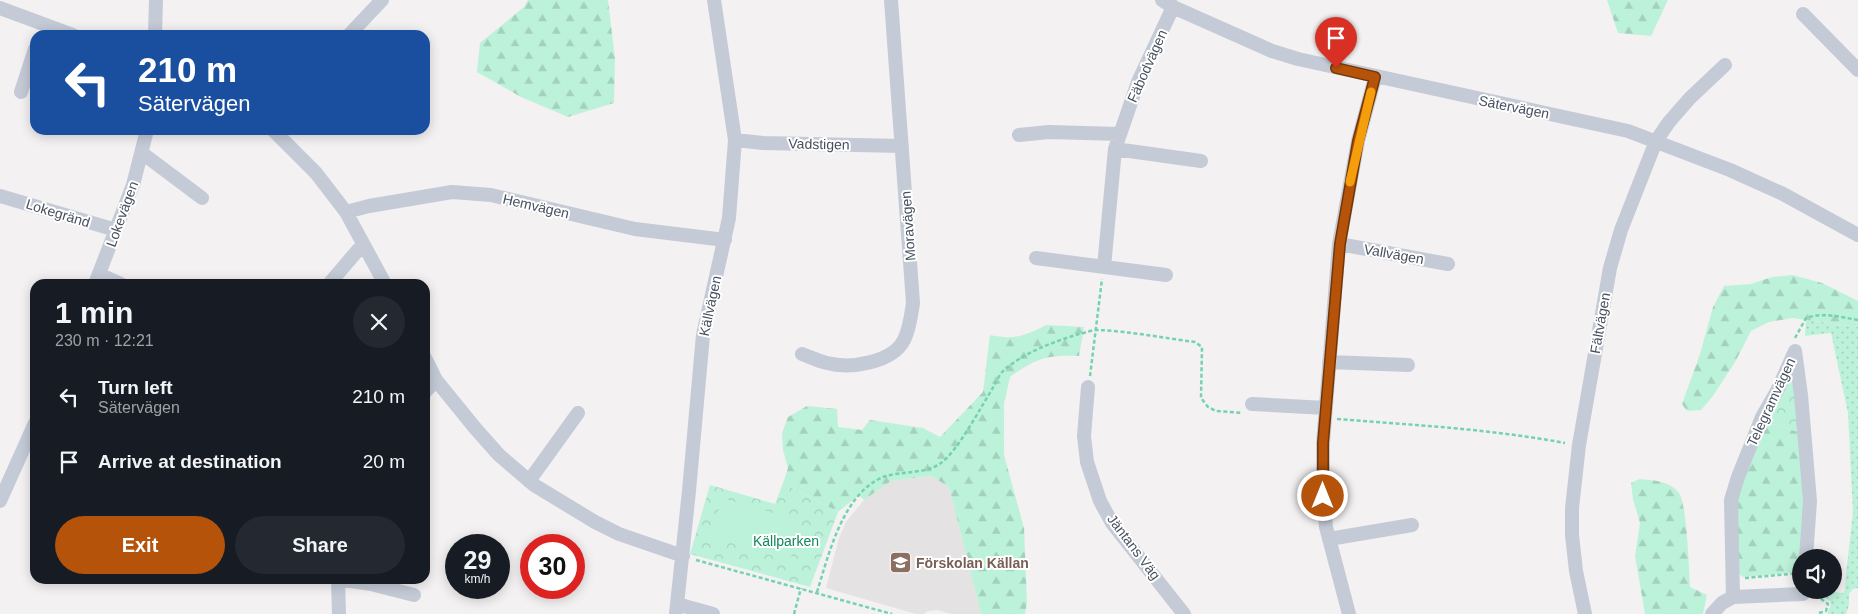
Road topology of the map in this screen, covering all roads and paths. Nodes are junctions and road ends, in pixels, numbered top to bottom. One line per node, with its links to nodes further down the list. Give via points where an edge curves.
1 (156, 0): 9 (street)
2 (382, 0): 10 (street)
3 (714, 0): 20 (street, Källvägen)
4 (890, 0): 22 (street, Moravägen)
5 (1168, 2): 14 (street, Sätervägen, via 1272,51); 16 (street, Fäbodvägen)
6 (0, 8): 8 (street)
7 (1803, 14): 13 (street)
8 (41, 30)
9 (155, 30)
10 (354, 30)
11 (30, 64): 15 (street)
12 (1725, 65): 21 (street, Fältvägen, via 1690,98)
13 (1858, 70)
14 (1375, 77): 21 (street, Sätervägen, via 1595,123); 32 (street, via 1358,141)
15 (21, 92)
16 (1119, 134): 19 (street, via 1049,132); 23 (street, Fäbodvägen)
17 (146, 135): 24 (street, Lokevägen)
18 (281, 135): 28 (street, via 316,172)
19 (1019, 135)
20 (735, 140): 22 (street, Vadstigen); 31 (street, Källvägen)
21 (1656, 141): 30 (street, Sätervägen, via 1783,194); 55 (street, Fältvägen, via 1621,230 1610,268)
22 (902, 146): 44 (street, Moravägen, via 913,303 903,342 877,361 860,364 829,364)
23 (1115, 149): 25 (street); 36 (street, Fäbodvägen)
24 (142, 153): 27 (street); 29 (street, Lokevägen)
25 (1201, 161)
26 (0, 196): 29 (street, Lokegränd)
27 (202, 198)
28 (346, 212): 31 (street, Hemvägen, via 452,192 491,195 636,229); 33 (street)
29 (116, 230): 38 (street, Lokevägen)
30 (1858, 235)
31 (725, 240): 61 (street, Källvägen, via 703,335)
32 (1340, 244): 35 (street, Vallvägen); 45 (street)
33 (364, 246): 39 (street); 40 (street)
34 (1036, 258): 36 (street)
35 (1448, 264)
36 (1104, 267): 37 (street); 42 (path)
37 (1166, 275)
38 (97, 279)
39 (333, 279)
40 (381, 279)
41 (1858, 320): 43 (path, via 1829,315 1806,318)
42 (1095, 330): 50 (path); 51 (path, via 1194,342 1202,347 1201,398 1208,407 1216,411); 67 (path, via 1051,343 1003,371 949,456 940,464 888,476 866,488 844,515)
43 (1795, 344)
44 (802, 354)
45 (1329, 362): 46 (street); 52 (street)
46 (1408, 365)
47 (430, 368): 48 (street)
48 (436, 380): 49 (street); 56 (street, via 499,455)
49 (430, 387)
50 (1088, 387): 78 (street, Jäntans Väg, via 1084,436 1087,462 1100,501 1112,523)
51 (1251, 409): 52 (street)
52 (1325, 413): 55 (path); 59 (street, via 1323,496)
53 (578, 414): 56 (street)
54 (30, 434): 57 (street)
55 (1579, 445): 80 (street, Fältvägen, via 1572,535)
56 (529, 481): 61 (street, via 619,534)
57 (0, 501)
58 (1412, 525): 59 (street)
59 (1329, 539): 79 (street)
60 (1807, 549): 63 (street, Telegramvägen, via 1810,501 1795,352 1762,417 1731,500)
61 (683, 556): 66 (path); 72 (street, Källvägen)
62 (1792, 574): 63 (path)
63 (1732, 579): 70 (street, Telegramvägen)
64 (338, 584): 74 (street)
65 (371, 584): 69 (street)
66 (801, 588): 67 (path); 76 (path)
67 (817, 592): 77 (path)
68 (1792, 593): 70 (street)
69 (414, 595)
70 (1733, 598): 81 (street, via 1722,603)
71 (1821, 599): 73 (path, via 1828,604 1826,611)
72 (676, 609): 75 (street)
73 (1820, 613)
74 (339, 614)
75 (713, 614)
76 (794, 614)
77 (892, 614)
78 (1184, 614)
79 (1349, 614)
80 (1585, 614)
81 (1712, 614)

